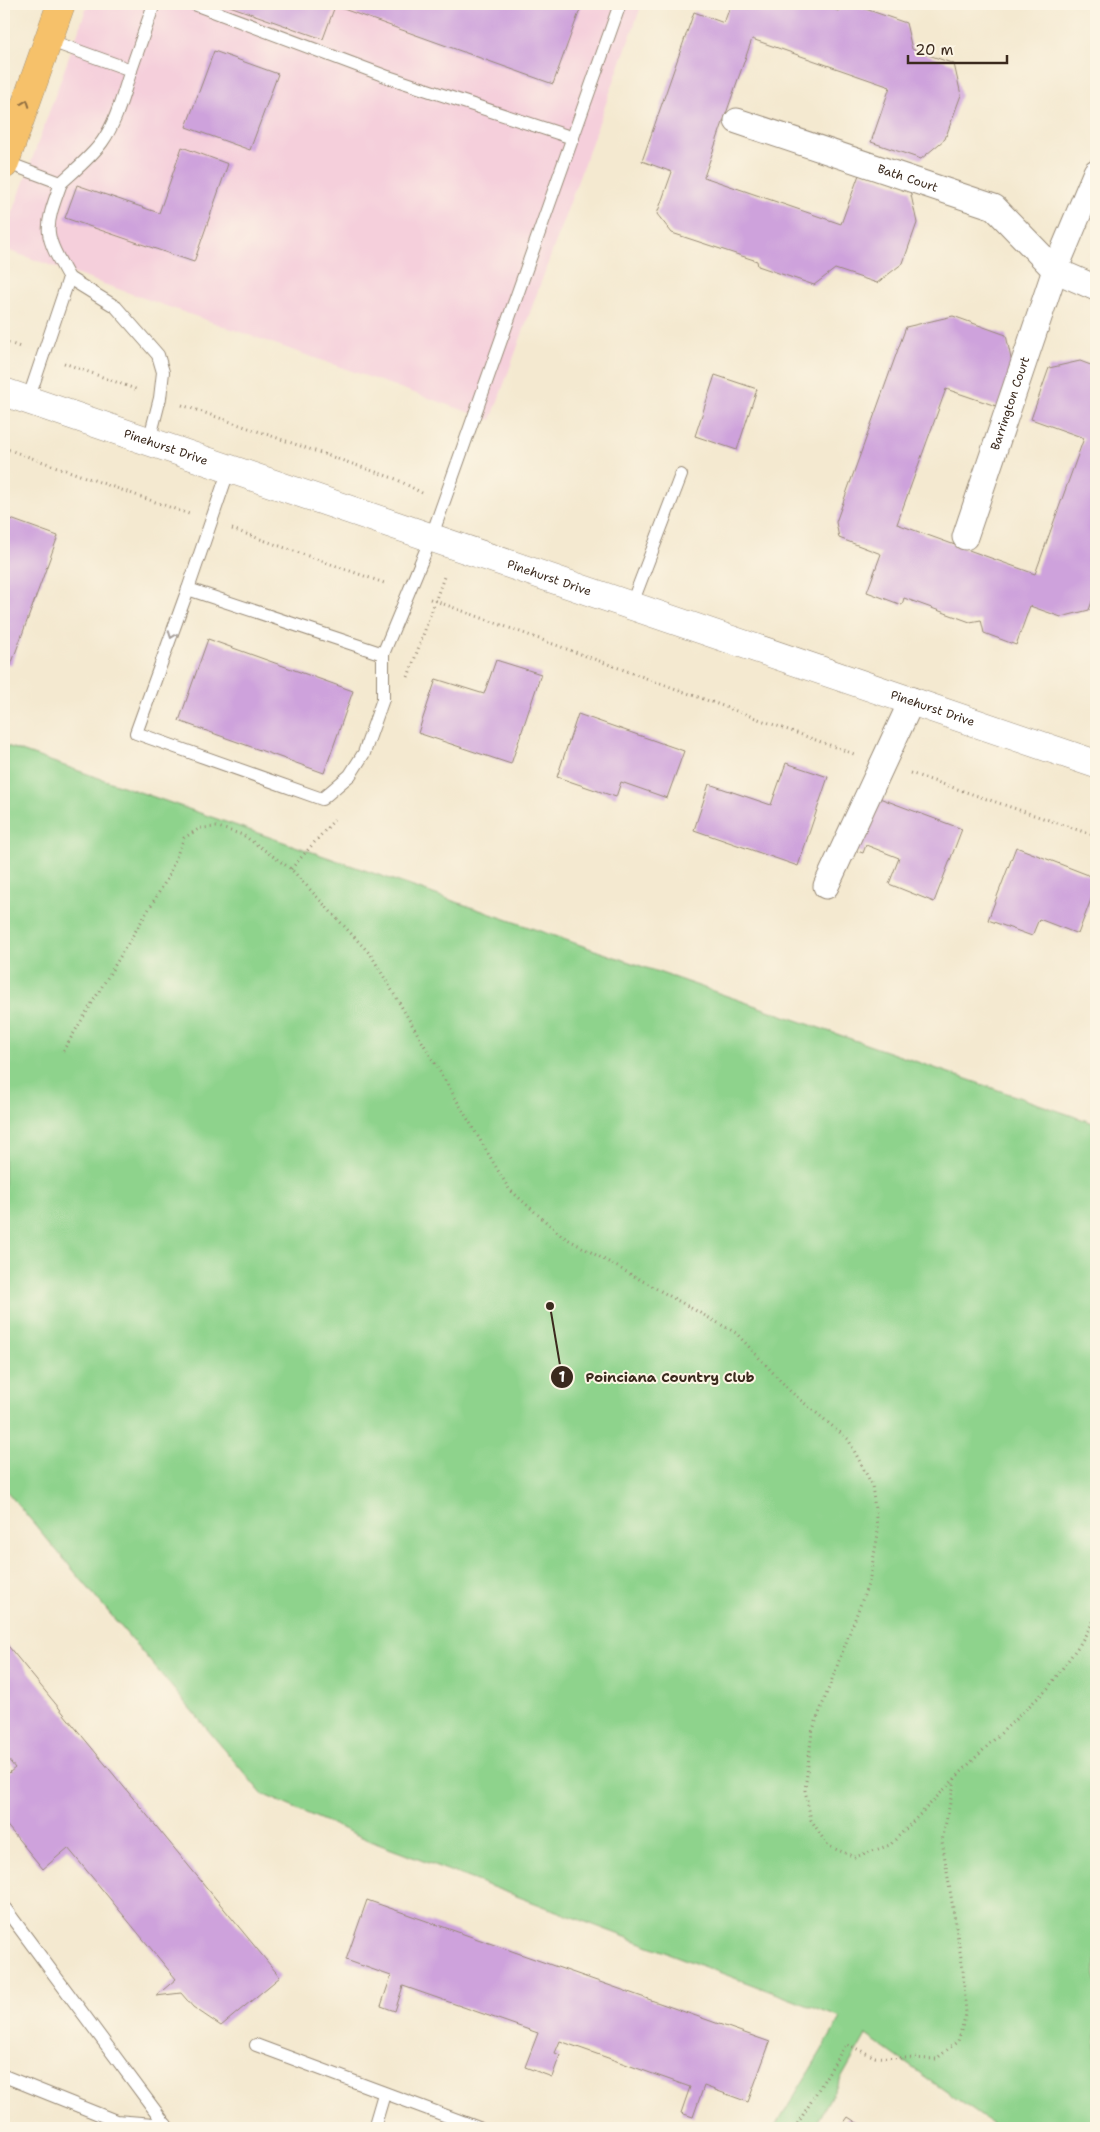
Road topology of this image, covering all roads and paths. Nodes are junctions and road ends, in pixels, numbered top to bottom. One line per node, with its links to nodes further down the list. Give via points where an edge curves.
1 (61, 4): 5 (main road)
2 (154, 4): 6 (lane)
3 (194, 4): 8 (lane, via 388,77)
4 (620, 4): 8 (lane)
5 (48, 40): 6 (lane); 9 (main road, one-way to 5)
6 (131, 70): 11 (lane, via 114,120 103,140 91,156)
7 (737, 121): 12 (street, Bath Court, via 994,207)
8 (573, 138): 23 (lane)
9 (4, 164): 11 (lane)
10 (1096, 172): 12 (street, Barrington Court)
11 (61, 183): 13 (lane, via 48,219 48,234)
12 (1055, 270): 14 (street); 25 (street, Barrington Court)
13 (69, 278): 16 (lane); 18 (lane, via 116,307 158,355 163,372)
14 (1096, 288)
15 (4, 342): 16 (path)
16 (43, 355): 17 (lane); 18 (path)
17 (16, 396): 19 (street, Pinehurst Drive)
18 (160, 398): 19 (lane); 23 (path, via 396,479)
19 (149, 441): 21 (street, Pinehurst Drive)
20 (4, 448): 24 (path)
21 (229, 469): 24 (lane); 26 (street, Pinehurst Drive)
22 (681, 474): 29 (lane)
23 (443, 504): 26 (lane)
24 (211, 522): 27 (lane); 28 (path)
25 (965, 537)
26 (431, 538): 28 (lane); 29 (street, Pinehurst Drive)
27 (188, 590): 30 (lane); 30 (lane, one-way to 30, via 136,733 322,799 350,775 364,753 383,699)
28 (409, 592): 30 (lane); 32 (path)
29 (631, 606): 31 (street, Pinehurst Drive)
30 (383, 654)
31 (912, 700): 32 (street); 33 (street, Pinehurst Drive)
32 (881, 763): 34 (path); 35 (street)
33 (1096, 764)
34 (1096, 836)
35 (826, 886)
36 (63, 1051): 38 (path, via 167,879 184,838 200,828 218,828 243,835 291,869 371,956 509,1189 562,1236 736,1332 791,1392 848,1439 872,1485 878,1534 869,1582 812,1732 805,1790 811,1820 828,1846 855,1857 890,1845)
37 (1096, 1617): 38 (path, via 1048,1688)
38 (956, 1778): 46 (path, via 942,1842 963,1970 966,2014 958,2041 936,2059 875,2057 846,2044)
39 (4, 1907): 43 (lane)
40 (256, 2045): 42 (lane)
41 (4, 2076): 43 (lane, via 116,2121)
42 (384, 2094): 44 (lane); 45 (lane)
43 (167, 2126)
44 (374, 2128)
45 (479, 2128)
46 (795, 2128)

